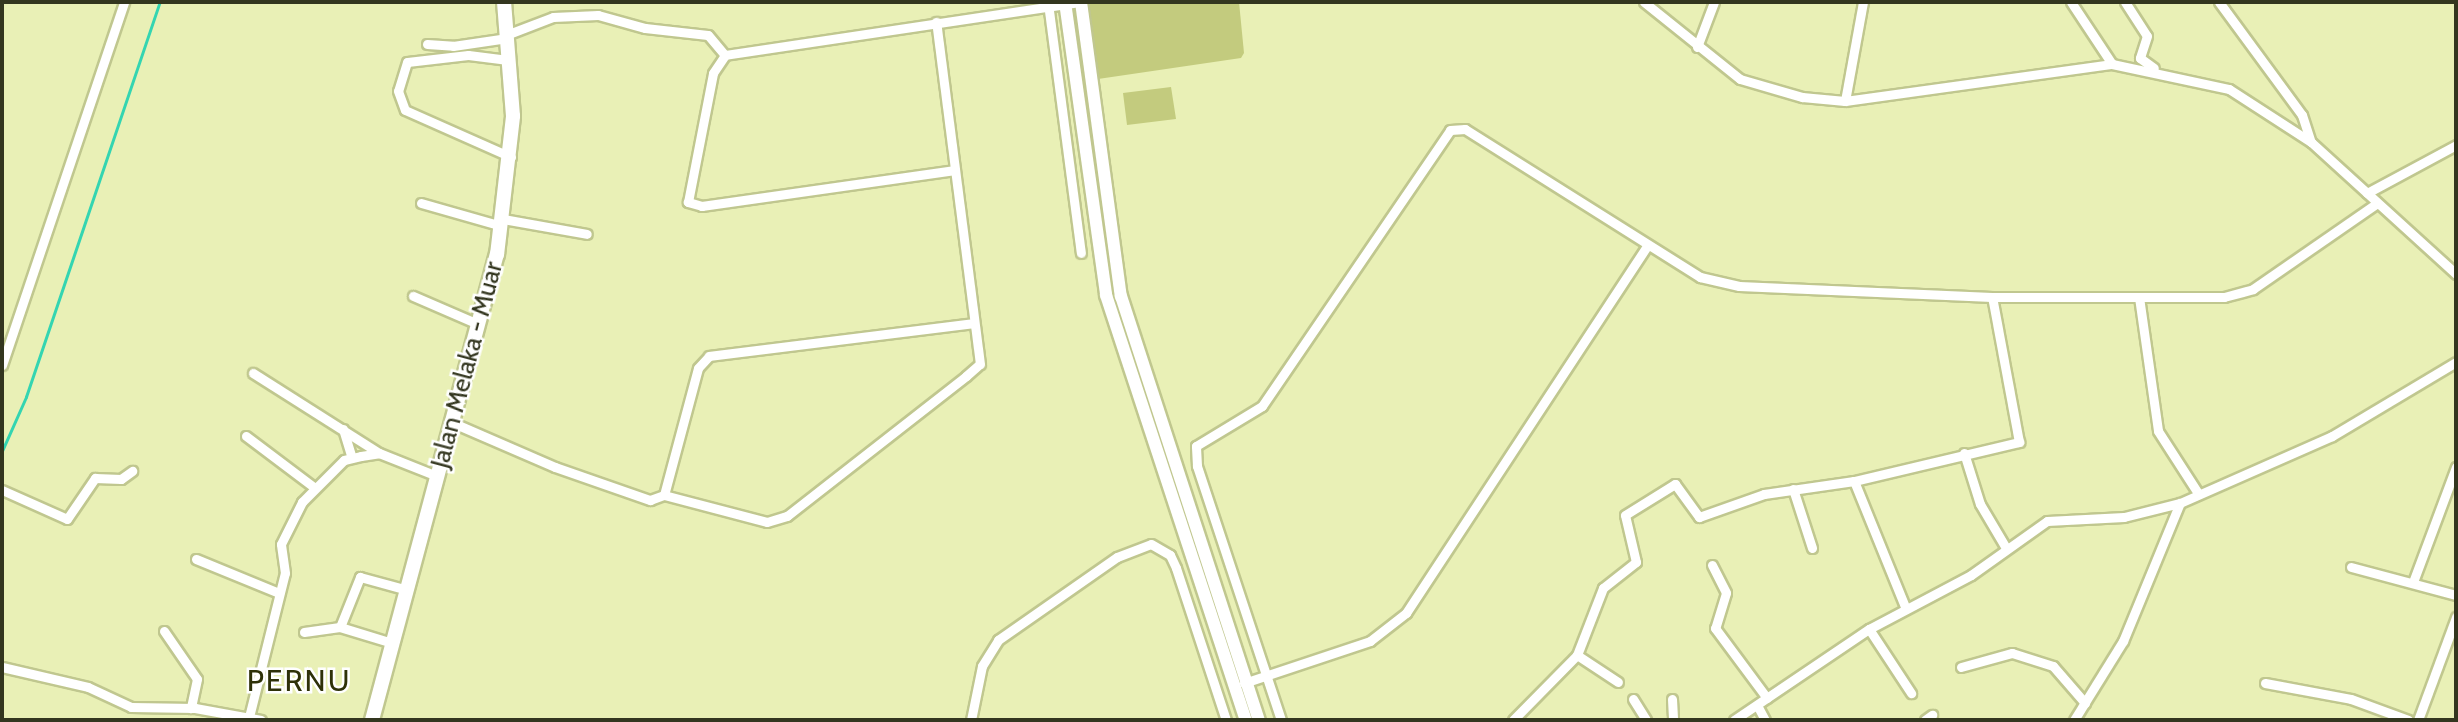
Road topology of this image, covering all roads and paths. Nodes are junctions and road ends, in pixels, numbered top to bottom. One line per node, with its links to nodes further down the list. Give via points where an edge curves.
1 (124, 2): 39 (street)
2 (504, 2): 13 (main road, Jalan Melaka - Muar)
3 (1081, 2): 10 (street); 79 (street, via 1121,296)
4 (1644, 2): 15 (street)
5 (1714, 2): 15 (street)
6 (1863, 2): 20 (street)
7 (2071, 2): 18 (street)
8 (2125, 2): 19 (street, via 2147,36 2140,58)
9 (2218, 2): 21 (street, via 2302,115)
10 (1065, 3): 11 (street); 79 (street, via 1106,295)
11 (1048, 4): 12 (street); 31 (street)
12 (936, 22): 16 (street); 24 (street)
13 (507, 36): 14 (street, via 453,46); 16 (street, via 553,17 598,15 645,28 708,36); 17 (main road, Jalan Melaka - Muar)
14 (426, 44)
15 (1697, 47): 20 (street, via 1755,86)
16 (725, 55): 24 (street, via 713,73 688,202 702,206)
17 (508, 60): 23 (main road, Jalan Melaka - Muar); 23 (street, via 468,55 407,62 398,91 405,110)
18 (2112, 64): 19 (street); 20 (street)
19 (2158, 71): 21 (street, via 2229,89)
20 (1845, 101)
21 (2311, 142): 25 (street)
22 (2456, 145): 25 (street)
23 (511, 157): 28 (main road, Jalan Melaka - Muar)
24 (955, 170): 36 (street)
25 (2367, 193): 27 (street)
26 (421, 203): 28 (street)
27 (2377, 203): 32 (street); 35 (street, via 2245,292)
28 (503, 223): 29 (street); 37 (main road, Jalan Melaka - Muar)
29 (587, 234)
30 (1647, 246): 34 (street, via 1717,284); 76 (street, via 1406,613 1370,641); 76 (street, via 1465,129 1441,137 1262,406 1196,446 1197,466)
31 (1081, 253)
32 (2456, 274)
33 (413, 296): 37 (street)
34 (1992, 297): 35 (street); 45 (street, via 2021,439)
35 (2139, 297): 54 (street, via 2158,431)
36 (974, 323): 55 (street, via 979,364 787,516 754,521); 55 (street, via 709,356 698,368)
37 (478, 324): 41 (main road, Jalan Melaka - Muar)
38 (2456, 362): 54 (street, via 2332,436)
39 (2, 365)
40 (253, 373): 42 (street)
41 (451, 422): 49 (main road, Jalan Melaka - Muar); 55 (street, via 590,479 650,499)
42 (342, 429): 44 (street); 46 (street)
43 (246, 436): 51 (street)
44 (379, 453): 46 (street); 49 (street)
45 (1964, 453): 50 (street); 58 (street, via 1980,504)
46 (352, 458): 51 (street)
47 (2456, 467): 62 (street)
48 (132, 471): 53 (street, via 121,479 95,478 67,519)
49 (437, 475): 63 (main road, Jalan Melaka - Muar)
50 (1854, 481): 52 (street); 66 (street)
51 (315, 488): 64 (street, via 281,544 285,573)
52 (1793, 489): 57 (street); 73 (street, via 1733,502 1699,517 1675,484 1625,515 1624,525 1638,558 1603,588)
53 (2, 490)
54 (2198, 493): 56 (street)
55 (664, 495)
56 (2180, 503): 58 (street, via 2124,517 2047,521); 84 (street, via 2123,641)
57 (1812, 548)
58 (2006, 548): 66 (street, via 1971,575)
59 (196, 559): 64 (street)
60 (1712, 565): 81 (street, via 1727,593 1715,628)
61 (2351, 567): 62 (street)
62 (2413, 582): 65 (street)
63 (404, 589): 68 (street, via 360,577); 72 (main road, Jalan Melaka - Muar)
64 (279, 593): 87 (street)
65 (2456, 595)
66 (1906, 609): 69 (street)
67 (2456, 617): 102 (street)
68 (340, 627): 71 (street); 72 (street)
69 (1870, 629): 80 (street); 81 (street)
70 (164, 631): 86 (street, via 197,679)
71 (304, 632)
72 (389, 642): 89 (main road, Jalan Melaka - Muar)
73 (1577, 655): 77 (street); 95 (street)
74 (2, 667): 86 (street, via 88,687 131,707)
75 (1961, 667): 84 (street, via 2012,653 2053,666)
76 (1266, 677): 79 (street); 94 (street)
77 (1618, 682)
78 (2265, 682): 101 (street, via 2351,699)
79 (1241, 685): 92 (street); 93 (street)
80 (1911, 693)
81 (1767, 698): 85 (street)
82 (1633, 699): 96 (street)
83 (1672, 699): 97 (street)
84 (2085, 703): 100 (street)
85 (1757, 705): 98 (street); 99 (street)
86 (191, 708): 87 (street)
87 (249, 717): 88 (street)
88 (261, 720)
89 (372, 720)
90 (971, 720): 91 (street, via 982,666 998,640 1117,557 1151,544 1170,555 1176,568)
91 (1226, 720)
92 (1245, 720)
93 (1259, 720)
94 (1280, 720)
95 (1513, 720)
96 (1646, 720)
97 (1673, 720)
98 (1734, 720)
99 (1765, 720)
100 (2074, 720)
101 (2408, 720)
102 (2418, 720)

